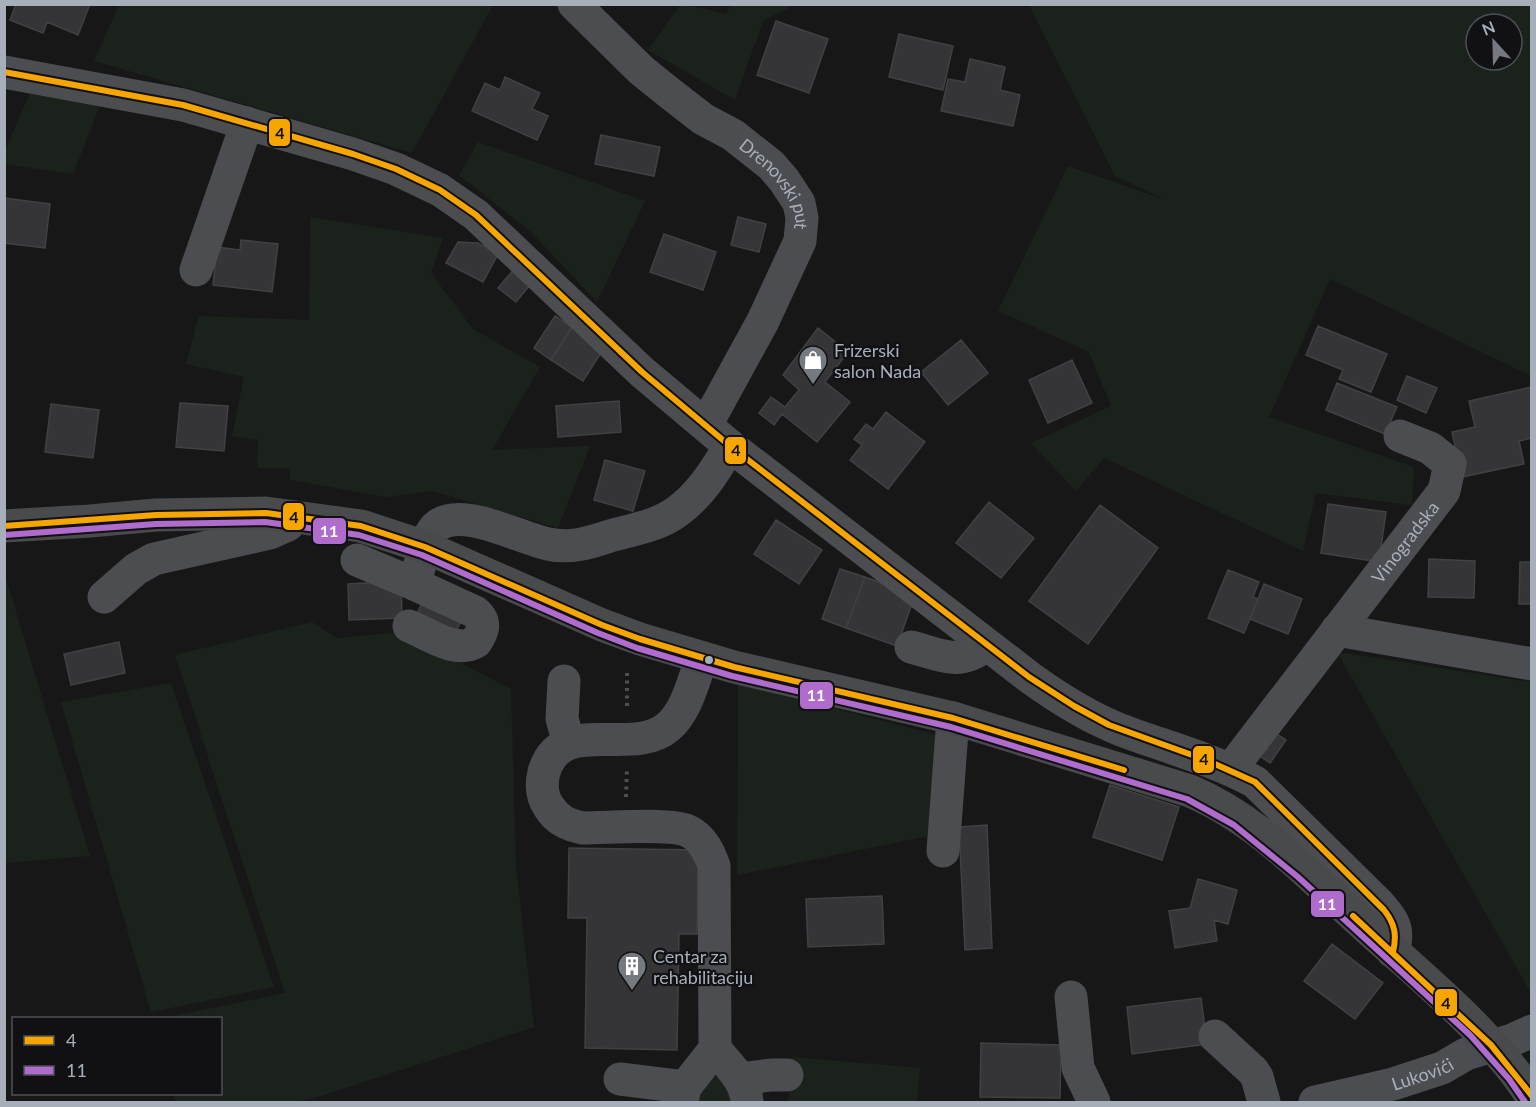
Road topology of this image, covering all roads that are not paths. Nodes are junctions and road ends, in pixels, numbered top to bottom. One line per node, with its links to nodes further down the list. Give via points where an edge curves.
1 (574, 4): 5 (street, Drenovski put, via 667,92 771,165 799,202 800,241 763,321)
2 (4, 72): 3 (street, via 183,105)
3 (247, 123): 4 (street); 5 (street, via 396,169 440,190 476,215 642,372)
4 (196, 270)
5 (706, 425): 7 (street)
6 (1400, 436): 15 (street, Vinogradska, via 1430,448 1450,464 1444,491)
7 (730, 446): 10 (street, via 691,501 656,523 563,547 456,519 433,529); 16 (street)
8 (295, 517): 9 (main road, via 266,513 156,515); 10 (main road, via 361,526); 13 (street, via 270,533 154,559)
9 (4, 526)
10 (425, 547): 12 (street); 18 (main road, via 602,625)
11 (357, 560): 12 (street)
12 (414, 584): 14 (street, via 476,612 483,627 476,642 462,647)
13 (104, 597)
14 (409, 626)
15 (1337, 630): 19 (street); 23 (street, Vinogradska)
16 (986, 645): 17 (street, via 955,659); 23 (street, via 1059,699 1086,713 1121,730)
17 (911, 647)
18 (702, 658): 21 (main road); 22 (street, via 682,711 667,728 643,738)
19 (1532, 664)
20 (564, 681): 22 (street, via 562,719)
21 (953, 718): 24 (street); 25 (main road, via 1213,801 1278,848)
22 (569, 743): 30 (street, via 556,750 543,777 542,789 557,818 583,828 670,827 687,831 710,854 714,866)
23 (1231, 769): 25 (street, via 1255,782 1379,904 1394,922)
24 (943, 851)
25 (1393, 952): 29 (main road)
26 (1071, 997): 33 (street, via 1076,1058)
27 (1532, 1031): 29 (street)
28 (1215, 1036): 38 (street, via 1253,1071)
29 (1491, 1045): 35 (street, Lukovići); 37 (main road)
30 (715, 1049): 34 (street); 36 (street)
31 (787, 1075): 34 (street, via 771,1075)
32 (620, 1079): 36 (street)
33 (1087, 1090)
34 (743, 1091)
35 (1390, 1094): 39 (street, Lukovići)
36 (684, 1095)
37 (1532, 1097)
38 (1263, 1102)
39 (1315, 1102)

